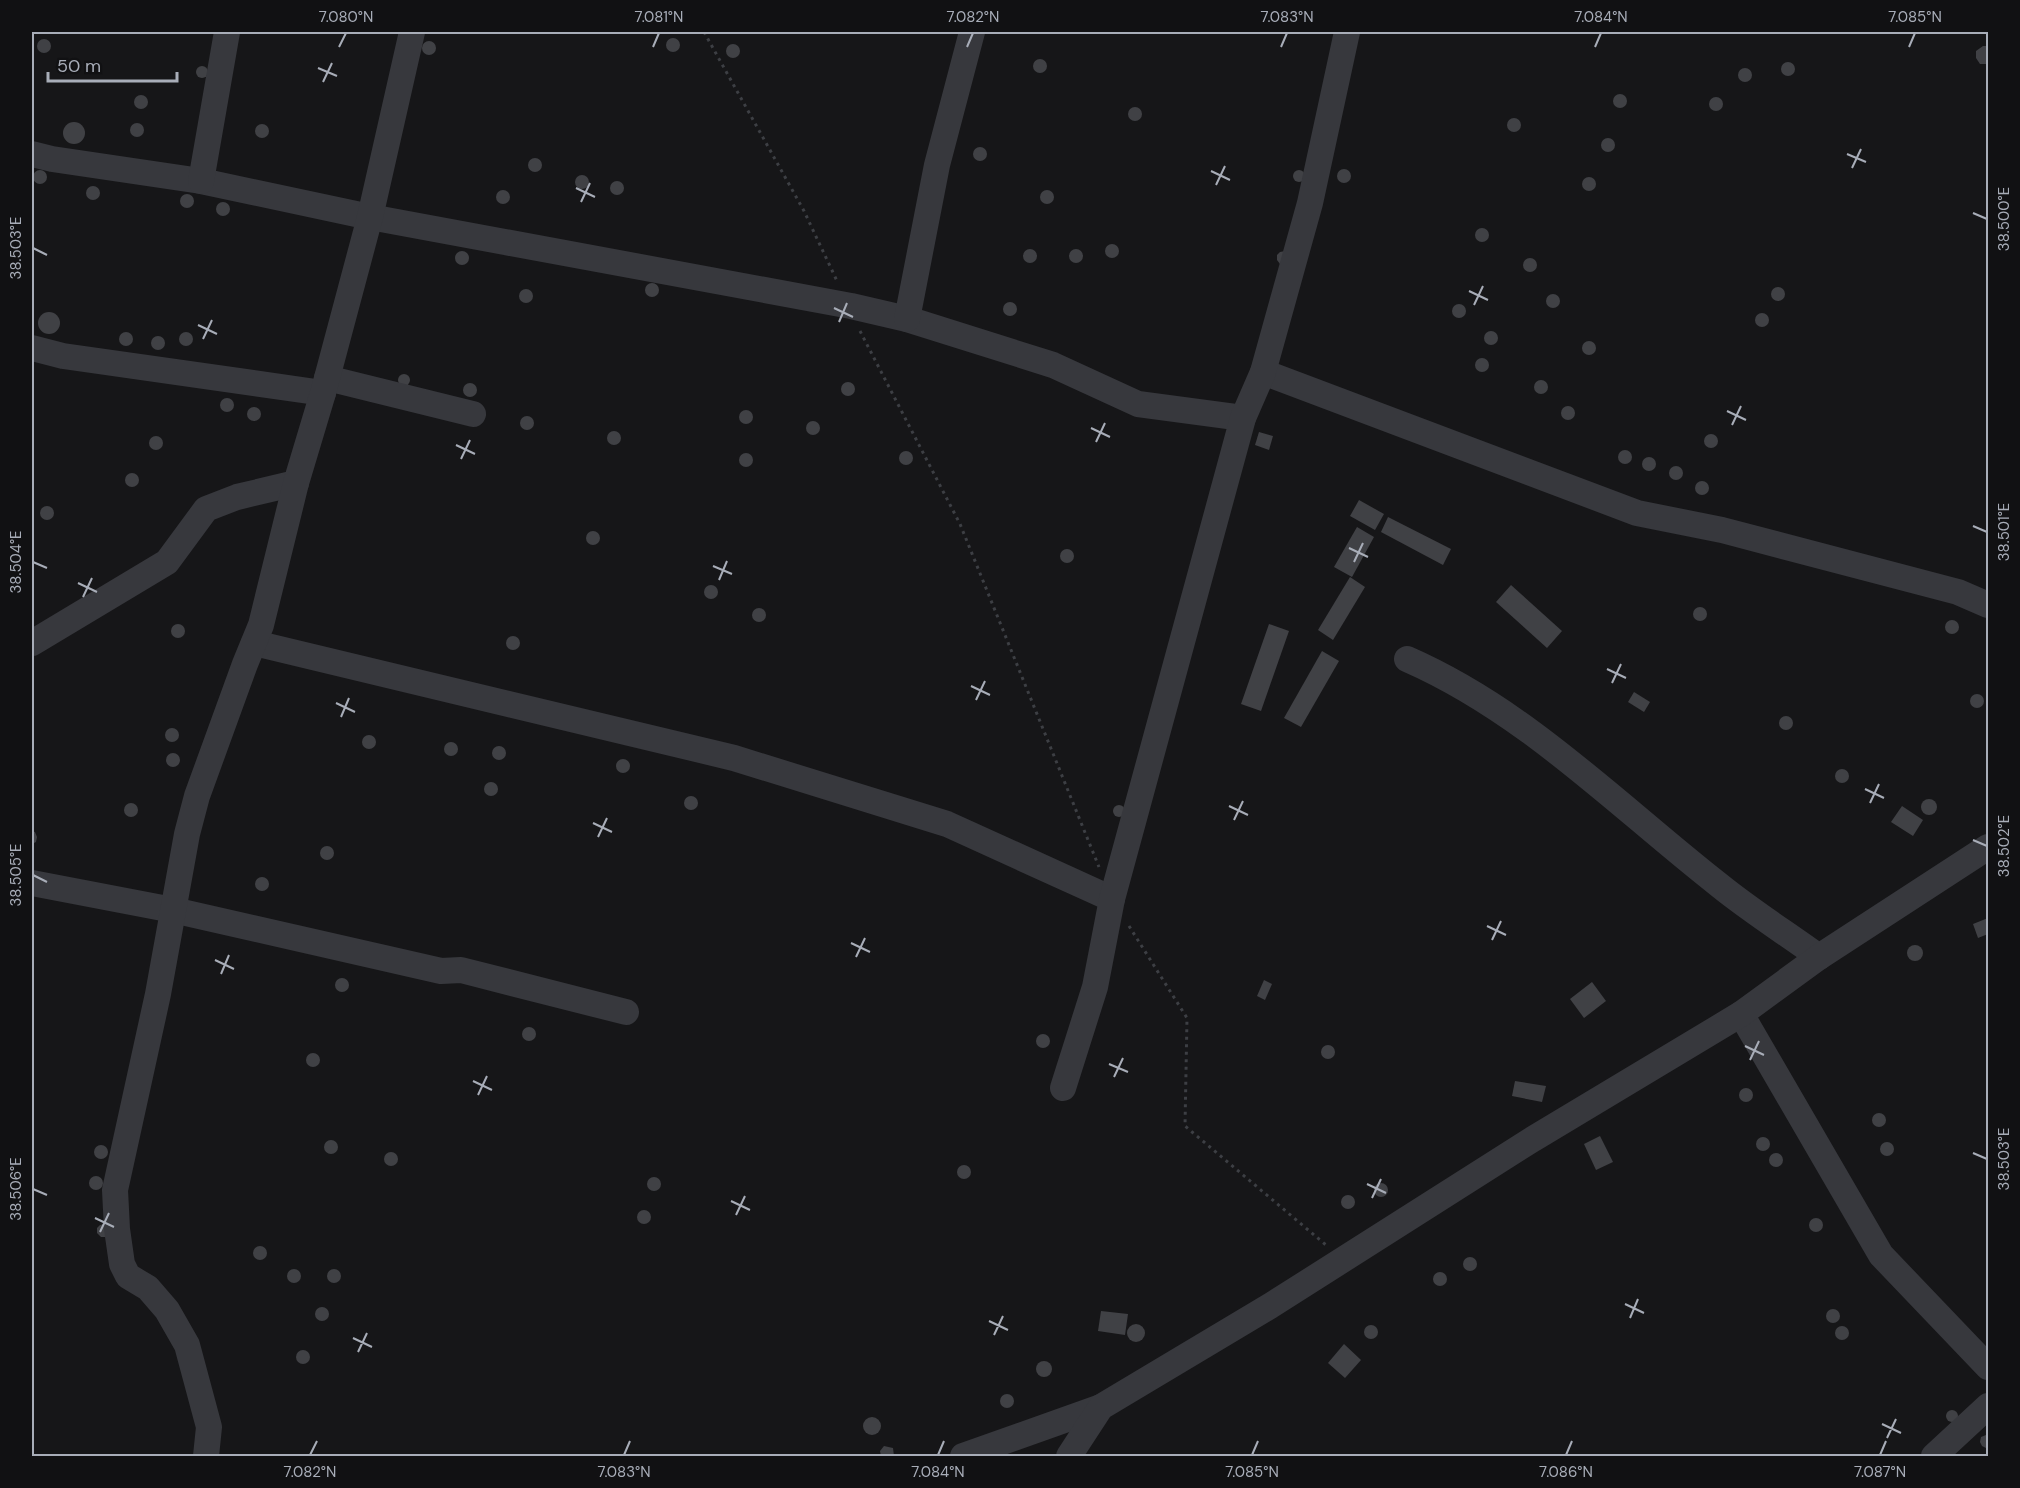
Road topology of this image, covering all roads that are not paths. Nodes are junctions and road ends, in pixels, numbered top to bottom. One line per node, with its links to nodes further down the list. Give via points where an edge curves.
1 (227, 32): 6 (street)
2 (412, 32): 7 (street)
3 (972, 32): 8 (street, via 937,165)
4 (1347, 32): 10 (street, via 1311,202)
5 (32, 154): 6 (street)
6 (201, 181): 7 (street)
7 (370, 217): 8 (street); 11 (street)
8 (907, 319): 13 (street, via 1053,365 1138,405)
9 (32, 348): 11 (street, via 63,356)
10 (1263, 372): 13 (street); 15 (street, via 1637,513 1722,530 1958,592)
11 (325, 385): 12 (street); 14 (street)
12 (473, 414)
13 (1243, 418): 21 (street)
14 (296, 483): 16 (street, via 206,509 167,562); 17 (street)
15 (1989, 605)
16 (32, 643)
17 (254, 643): 21 (street, via 734,758 947,824); 22 (street, via 197,796)
18 (1407, 659): 23 (street, via 1439,673 1505,713 1720,887)
19 (1989, 847): 23 (street)
20 (32, 883): 22 (street)
21 (1113, 899): 26 (street, via 1095,987)
22 (173, 910): 24 (street, via 441,971 461,970); 30 (street, via 116,1190 117,1229 122,1264 128,1276 148,1288 167,1310 187,1345 209,1427)
23 (1819, 957): 25 (street)
24 (626, 1012)
25 (1741, 1014): 27 (street, via 1881,1255); 29 (street)
26 (1063, 1088)
27 (1989, 1367)
28 (1989, 1406): 33 (street)
29 (1101, 1407): 31 (street); 32 (street)
30 (206, 1456)
31 (963, 1456)
32 (1069, 1456)
33 (1934, 1456)

